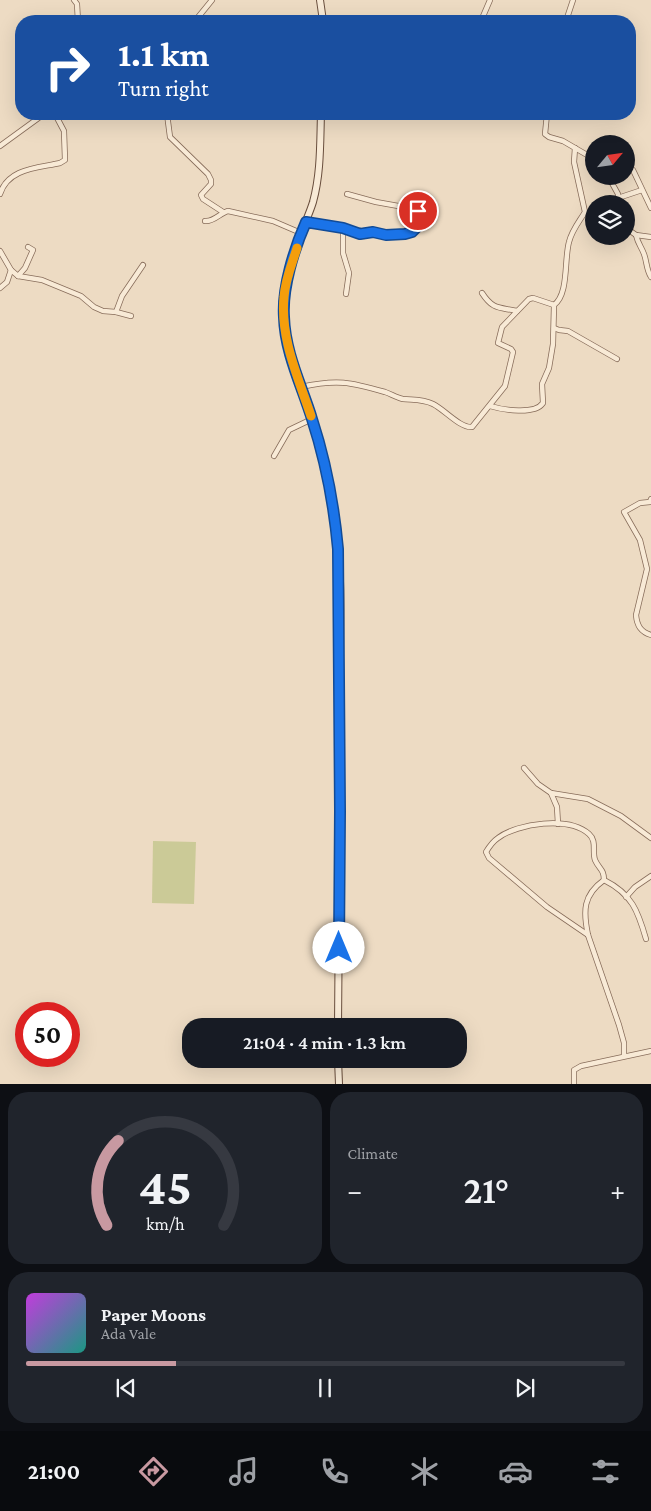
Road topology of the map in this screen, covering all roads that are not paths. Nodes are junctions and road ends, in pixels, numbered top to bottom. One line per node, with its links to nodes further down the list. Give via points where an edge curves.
1 (74, 0): 6 (street)
2 (212, 0): 7 (street)
3 (320, 0): 8 (main road)
4 (490, 0): 9 (street)
5 (573, 0): 10 (street)
6 (78, 15)
7 (200, 15)
8 (322, 15)
9 (484, 15)
10 (568, 15)
11 (36, 120): 16 (street)
12 (58, 120): 21 (street, via 64,131 65,160 22,171 7,180)
13 (168, 120): 25 (street, via 170,137 210,178 210,184 201,195 203,199)
14 (321, 120): 27 (main road, via 318,174)
15 (546, 120): 17 (street, via 545,134 548,137)
16 (0, 146)
17 (575, 148): 18 (street); 41 (street, via 574,162 585,212 569,240 563,291)
18 (585, 154)
19 (635, 174): 20 (street)
20 (642, 190): 23 (street); 24 (street)
21 (0, 194)
22 (347, 194): 28 (street, via 415,209 418,211 418,226 405,234 386,235 360,234)
23 (627, 195)
24 (651, 208)
25 (223, 212): 26 (street); 29 (street, via 273,222)
26 (206, 221)
27 (306, 222): 28 (street); 29 (main road)
28 (343, 228): 40 (street, via 343,253 349,273)
29 (301, 233): 47 (main road, via 286,283 284,318 287,341)
30 (636, 235): 31 (street); 37 (street)
31 (651, 237)
32 (28, 247): 36 (street, via 33,250)
33 (0, 251): 35 (street)
34 (143, 265): 43 (street, via 122,296)
35 (11, 270): 36 (street); 38 (street, via 7,282)
36 (18, 276): 43 (street, via 36,278 64,288 82,296 94,307)
37 (651, 277)
38 (0, 288)
39 (482, 293): 42 (street, via 494,306)
40 (346, 294)
41 (554, 305): 42 (street, via 533,298); 45 (street)
42 (517, 310): 48 (street, via 502,327 497,339 500,345 513,352 505,386)
43 (116, 312): 44 (street)
44 (131, 316)
45 (554, 328): 46 (street, via 568,331); 48 (street, via 549,368 542,384 544,398 541,407 508,410)
46 (617, 359)
47 (301, 387): 48 (street, via 345,382 401,398 424,400 467,428 472,427); 49 (main road)
48 (490, 406)
49 (312, 419): 50 (street, via 289,430); 62 (main road, via 334,506 339,563)
50 (274, 456)
51 (651, 499): 52 (street, via 624,512 640,540 647,569 636,622 640,630)
52 (651, 635)
53 (524, 768): 54 (street)
54 (551, 793): 55 (street, via 557,808); 56 (street, via 588,799 621,816)
55 (558, 824): 58 (street, via 580,828 590,835); 60 (street, via 544,823 504,834 486,852 547,907)
56 (651, 838)
57 (651, 876): 59 (street)
58 (604, 880): 59 (street); 60 (street, via 589,894 585,907)
59 (626, 897): 61 (street, via 635,906)
60 (588, 934): 64 (street, via 619,1025)
61 (646, 939)
62 (338, 1018)
63 (651, 1052): 64 (street)
64 (624, 1056): 67 (street, via 576,1068)
65 (338, 1068): 66 (main road)
66 (339, 1084)
67 (574, 1084)

